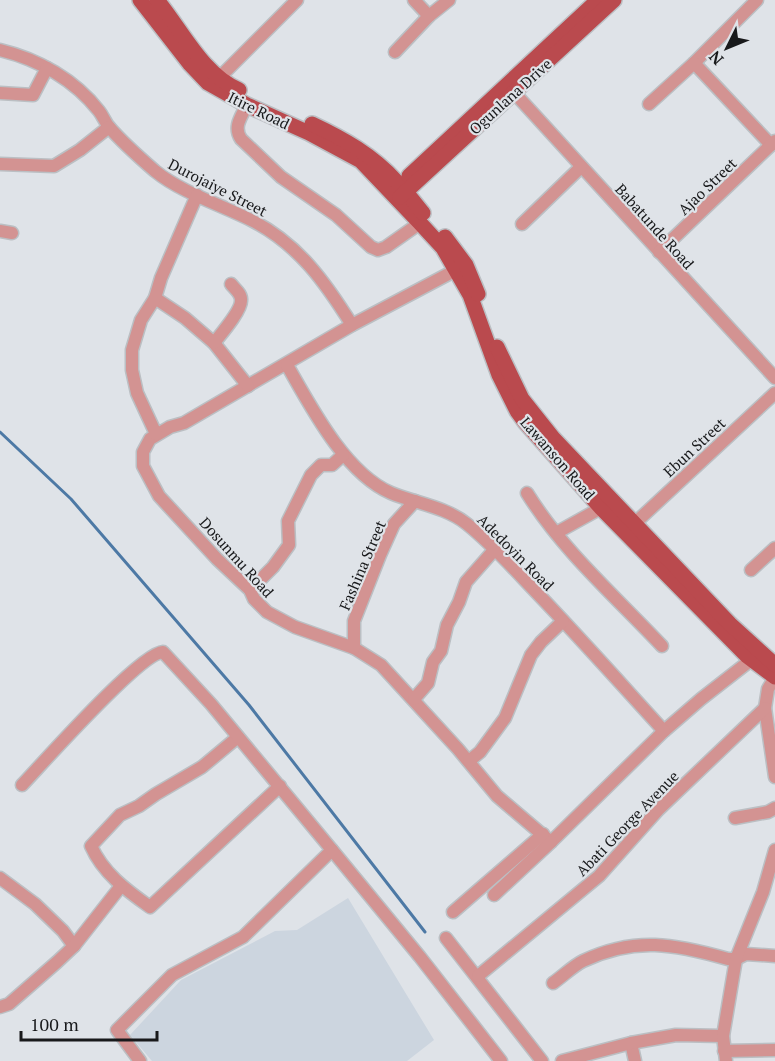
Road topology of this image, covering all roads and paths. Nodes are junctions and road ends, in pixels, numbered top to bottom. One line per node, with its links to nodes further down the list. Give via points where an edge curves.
1 (140, 0): 14 (main road, Itire Road, via 189,63)
2 (157, 0): 14 (main road, Itire Road, via 208,66)
3 (297, 0): 14 (street)
4 (414, 0): 9 (street)
5 (449, 0): 9 (street)
6 (598, 0): 15 (main road, Ogunlana Drive)
7 (614, 0): 15 (main road, Ogunlana Drive)
8 (757, 0): 12 (street)
9 (429, 16): 11 (street)
10 (0, 50): 13 (street, Durojaiye Street)
11 (395, 52)
12 (693, 63): 17 (street); 20 (street)
13 (47, 68): 16 (street, via 33,95); 19 (street, Durojaiye Street, via 80,92)
14 (215, 82): 18 (main road, Itire Road); 23 (main road, Itire Road, via 346,141 375,161)
15 (511, 89): 22 (street, Babatunde Road); 23 (main road, Ogunlana Drive, via 440,145)
16 (0, 93)
17 (649, 104)
18 (247, 105): 23 (main road, Itire Road, via 349,154); 25 (street, via 237,125 241,139 281,177 336,214 371,247 386,247)
19 (109, 127): 21 (street, via 54,166); 24 (street, Durojaiye Street, via 157,173)
20 (773, 143): 27 (street, Ajao Street)
21 (0, 164)
22 (580, 167): 26 (street); 27 (street, Babatunde Road)
23 (398, 193): 25 (main road, Lawanson Road); 39 (main road, Lawanson Road, via 449,242 466,265 498,350 522,399)
24 (197, 195): 30 (street); 31 (street, Durojaiye Street, via 254,221 300,254 321,277)
25 (420, 223): 28 (main road, Lawanson Road)
26 (522, 224)
27 (659, 252): 34 (street, Babatunde Road)
28 (456, 270): 31 (street); 39 (main road, Lawanson Road, via 470,294 498,375 517,411)
29 (231, 284): 32 (street, via 242,300)
30 (155, 298): 32 (street); 37 (street, via 141,320 132,350 132,370 137,393)
31 (352, 325): 33 (street)
32 (214, 343): 35 (street)
33 (287, 365): 35 (street); 38 (street, Adedoyin Road)
34 (775, 378)
35 (248, 386): 37 (street)
36 (775, 393): 43 (street, Ebun Street)
37 (156, 435): 48 (street, Dosunmu Road, via 146,445 142,459 159,496)
38 (343, 455): 41 (street, Adedoyin Road, via 363,476 390,493); 48 (street, via 332,465 321,465 311,475 288,521 290,545)
39 (563, 457): 42 (main road, Lawanson Road); 43 (main road, Lawanson Road)
40 (527, 493): 44 (street)
41 (415, 501): 46 (street, Adedoyin Road, via 465,522); 51 (street, Fashina Street, via 394,524 380,555 354,621)
42 (601, 508): 44 (street); 52 (main road, Lawanson Road)
43 (634, 524): 53 (main road, Lawanson Road)
44 (556, 534): 50 (street)
45 (775, 548): 47 (street)
46 (495, 549): 49 (street, Adedoyin Road); 55 (street, via 466,582 428,683)
47 (751, 570)
48 (250, 590): 51 (street, Dosunmu Road, via 254,599 277,618)
49 (563, 621): 57 (street, Adedoyin Road); 59 (street, via 531,655 505,718)
50 (662, 646)
51 (354, 648): 55 (street, Dosunmu Road, via 381,665)
52 (751, 660): 54 (main road, Lawanson Road); 57 (street)
53 (775, 665)
54 (775, 677): 56 (street)
55 (414, 699): 59 (street, Dosunmu Road)
56 (765, 708): 60 (street); 76 (street, Abati George Avenue, via 658,810 599,876)
57 (664, 731): 65 (street)
58 (238, 736): 61 (street, via 166,655 157,652 93,709); 62 (street); 69 (street, via 202,767 120,815 91,846 101,866)
59 (469, 761): 65 (street, Dosunmu Road, via 497,796)
60 (775, 777)
61 (22, 785)
62 (280, 786): 66 (street); 69 (street, via 150,907)
63 (775, 808): 64 (street)
64 (735, 819)
65 (544, 835): 70 (street); 71 (street)
66 (332, 850): 83 (street, via 243,937 172,975 117,1030); 84 (street)
67 (775, 850): 75 (street)
68 (0, 878): 73 (street, via 36,904)
69 (121, 886): 73 (street)
70 (494, 895)
71 (453, 912)
72 (446, 938): 76 (street)
73 (74, 946): 78 (street, via 9,1004)
74 (775, 956): 75 (street, via 746,954)
75 (736, 959): 77 (street, via 674,946 632,945 582,962); 79 (street)
76 (478, 976): 85 (street)
77 (553, 983)
78 (0, 1007)
79 (723, 1036): 80 (street, via 676,1035); 82 (street)
80 (631, 1043): 86 (street); 87 (street)
81 (775, 1050): 82 (street)
82 (725, 1056)
83 (140, 1061)
84 (501, 1061)
85 (542, 1061)
86 (562, 1061)
87 (635, 1061)

